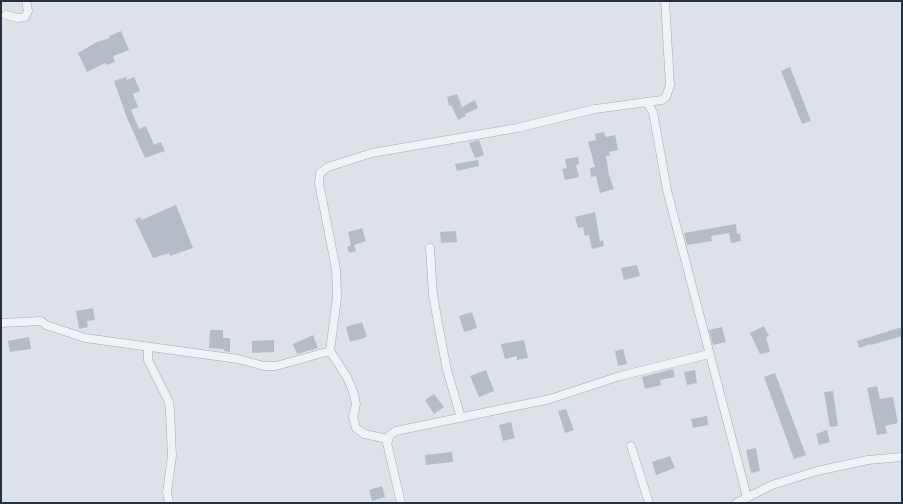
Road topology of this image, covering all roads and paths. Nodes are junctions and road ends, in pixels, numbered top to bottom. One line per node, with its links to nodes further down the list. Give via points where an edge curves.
1 (26, 1): 3 (street, via 28,11 25,17)
2 (664, 1): 4 (street, via 669,92 662,100)
3 (6, 15)
4 (647, 103): 8 (street, via 595,108 518,128 380,152 349,159 323,170 319,184 334,251 337,281); 9 (street, via 654,112 667,190)
5 (430, 248): 10 (street, via 440,334)
6 (1, 323): 7 (street, via 41,321 85,338)
7 (148, 347): 8 (street, via 238,359 264,366 276,366); 15 (street, via 148,360 169,402 172,456 167,492)
8 (330, 351): 11 (street, via 354,394 356,428 364,434)
9 (710, 354): 10 (street, via 620,376 550,399); 14 (street)
10 (461, 418): 11 (street, via 396,431)
11 (388, 439): 16 (street)
12 (631, 446): 17 (street)
13 (902, 457): 14 (street, via 868,460 817,471 772,485)
14 (747, 497): 18 (street)
15 (169, 503)
16 (401, 503)
17 (650, 503)
18 (736, 503)

